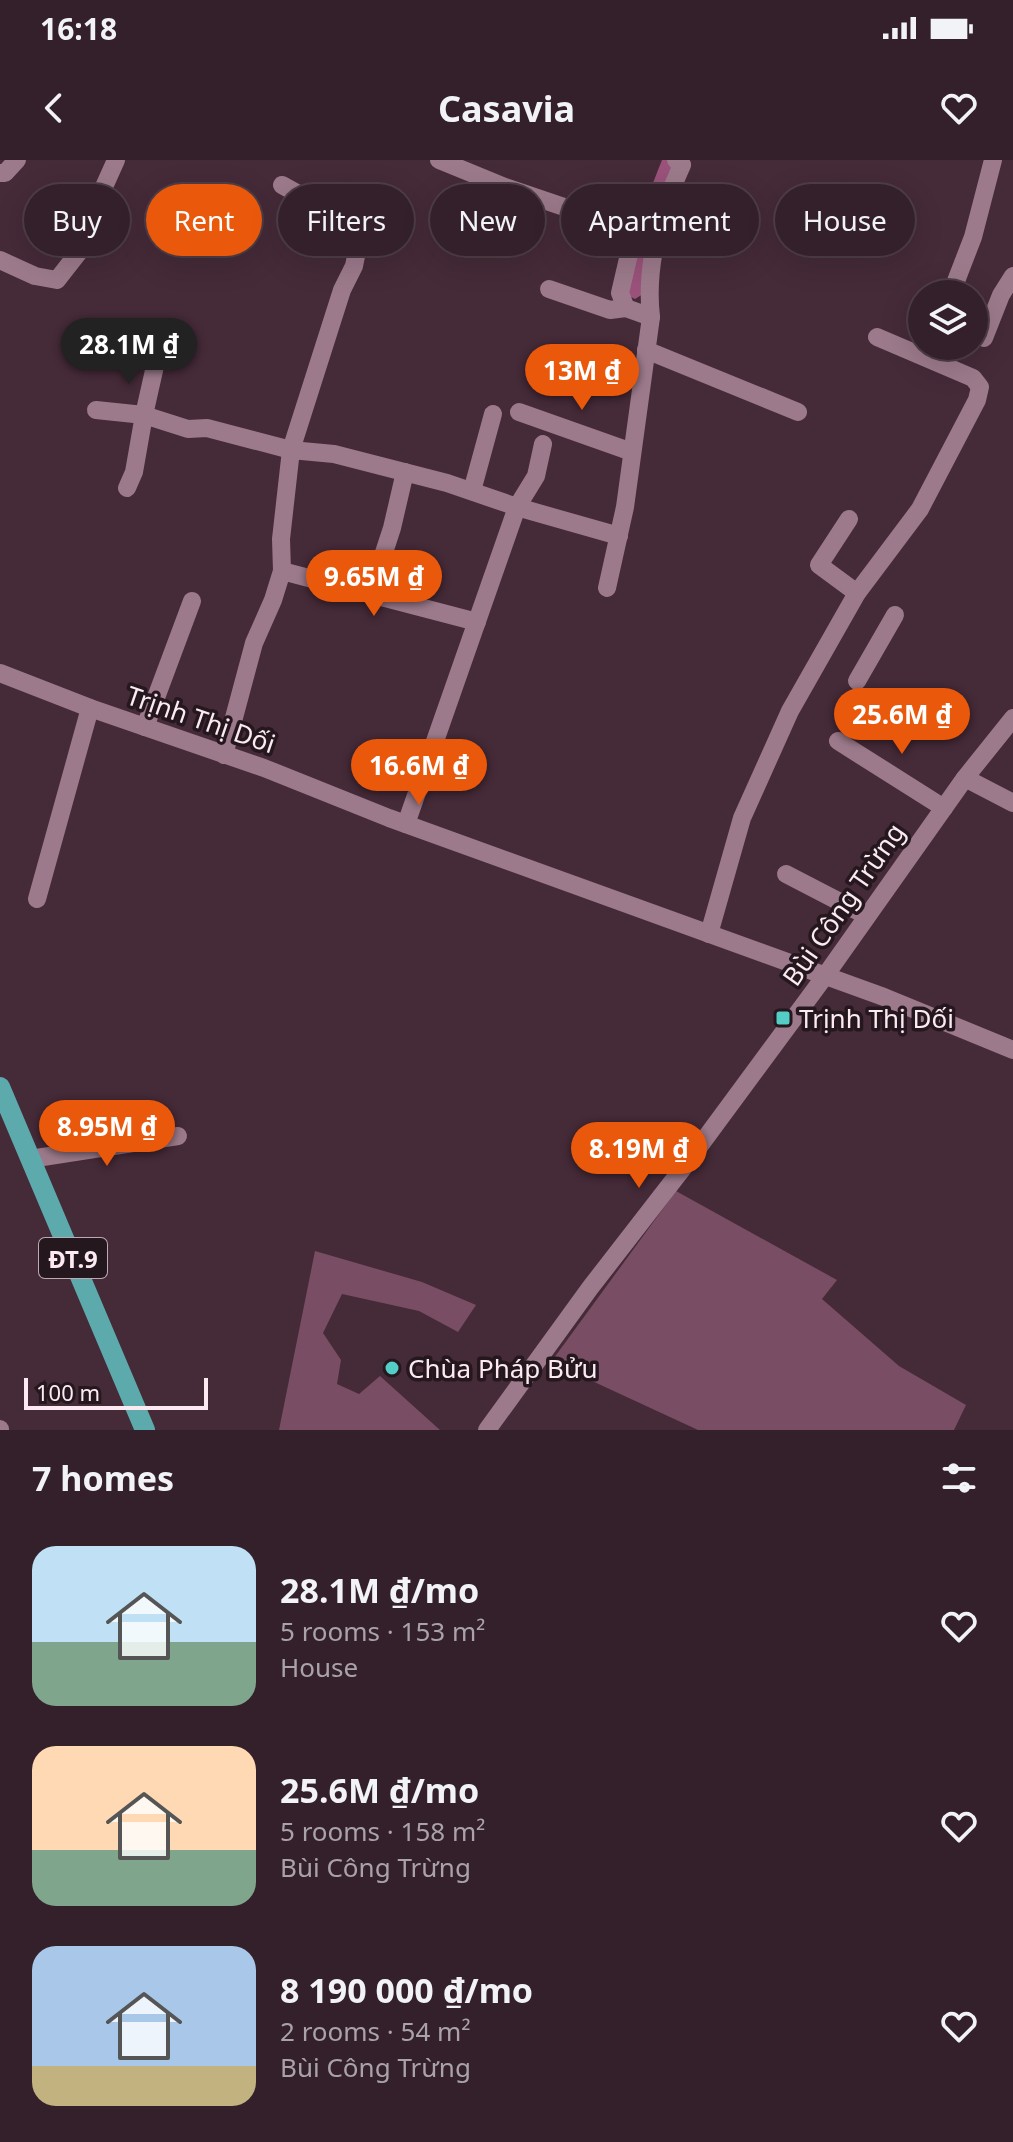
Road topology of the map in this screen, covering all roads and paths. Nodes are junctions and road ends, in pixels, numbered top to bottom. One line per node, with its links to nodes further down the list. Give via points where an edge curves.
1 (17, 160): 6 (street)
2 (116, 160): 8 (street, via 82,248 57,280)
3 (439, 160): 12 (street, via 626,228 633,237 620,293)
4 (993, 160): 10 (street)
5 (680, 161): 13 (street, via 657,240)
6 (0, 173)
7 (356, 256): 26 (street)
8 (0, 260)
9 (1013, 276): 14 (street)
10 (956, 280)
11 (549, 289): 12 (street, via 610,310)
12 (626, 308): 13 (street)
13 (651, 317): 17 (street)
14 (988, 328)
15 (877, 337): 16 (street)
16 (908, 346)
17 (646, 350): 22 (street); 27 (street)
18 (941, 360): 37 (street, via 973,378 980,387 977,400 920,509)
19 (155, 366): 24 (street)
20 (96, 410): 24 (street)
21 (519, 412): 27 (street)
22 (798, 412)
23 (493, 414): 30 (street)
24 (144, 415): 26 (street); 29 (street)
25 (543, 444): 31 (street, via 536,476)
26 (291, 450): 28 (street, via 334,454); 34 (street)
27 (632, 452): 33 (street)
28 (405, 472): 30 (street); 35 (street)
29 (127, 488)
30 (472, 491): 31 (street)
31 (517, 507): 33 (street); 40 (street)
32 (849, 519): 37 (street, via 819,565)
33 (619, 536): 36 (street)
34 (282, 571): 40 (street); 47 (street, via 254,643)
35 (375, 580)
36 (607, 588)
37 (857, 593): 55 (street, via 790,711 742,818)
38 (192, 601): 45 (street)
39 (895, 615): 42 (street)
40 (477, 622): 51 (street)
41 (0, 673): 43 (street, Trịnh Thị Dối)
42 (857, 681)
43 (90, 708): 45 (street, Trịnh Thị Dối); 53 (street)
44 (1013, 718): 48 (street, Bùi Công Trừng)
45 (145, 727): 47 (street, Trịnh Thị Dối)
46 (838, 741): 50 (street)
47 (224, 755): 51 (street, Trịnh Thị Dối)
48 (965, 778): 49 (street); 50 (street, Bùi Công Trừng)
49 (1013, 803)
50 (944, 808): 54 (street, Bùi Công Trừng)
51 (406, 824): 55 (street, Trịnh Thị Dối)
52 (786, 874): 54 (street)
53 (37, 899)
54 (867, 916): 56 (street, Bùi Công Trừng)
55 (709, 934): 56 (street, Trịnh Thị Dối)
56 (825, 976): 57 (street, Trịnh Thị Dối); 64 (street, Bùi Công Trừng)
57 (1013, 1050)
58 (0, 1087): 61 (main road, ĐT.9)
59 (0, 1110): 62 (main road, ĐT.9)
60 (178, 1136): 61 (street)
61 (30, 1159): 63 (main road, ĐT.9)
62 (135, 1430)
63 (145, 1430)
64 (487, 1430)

